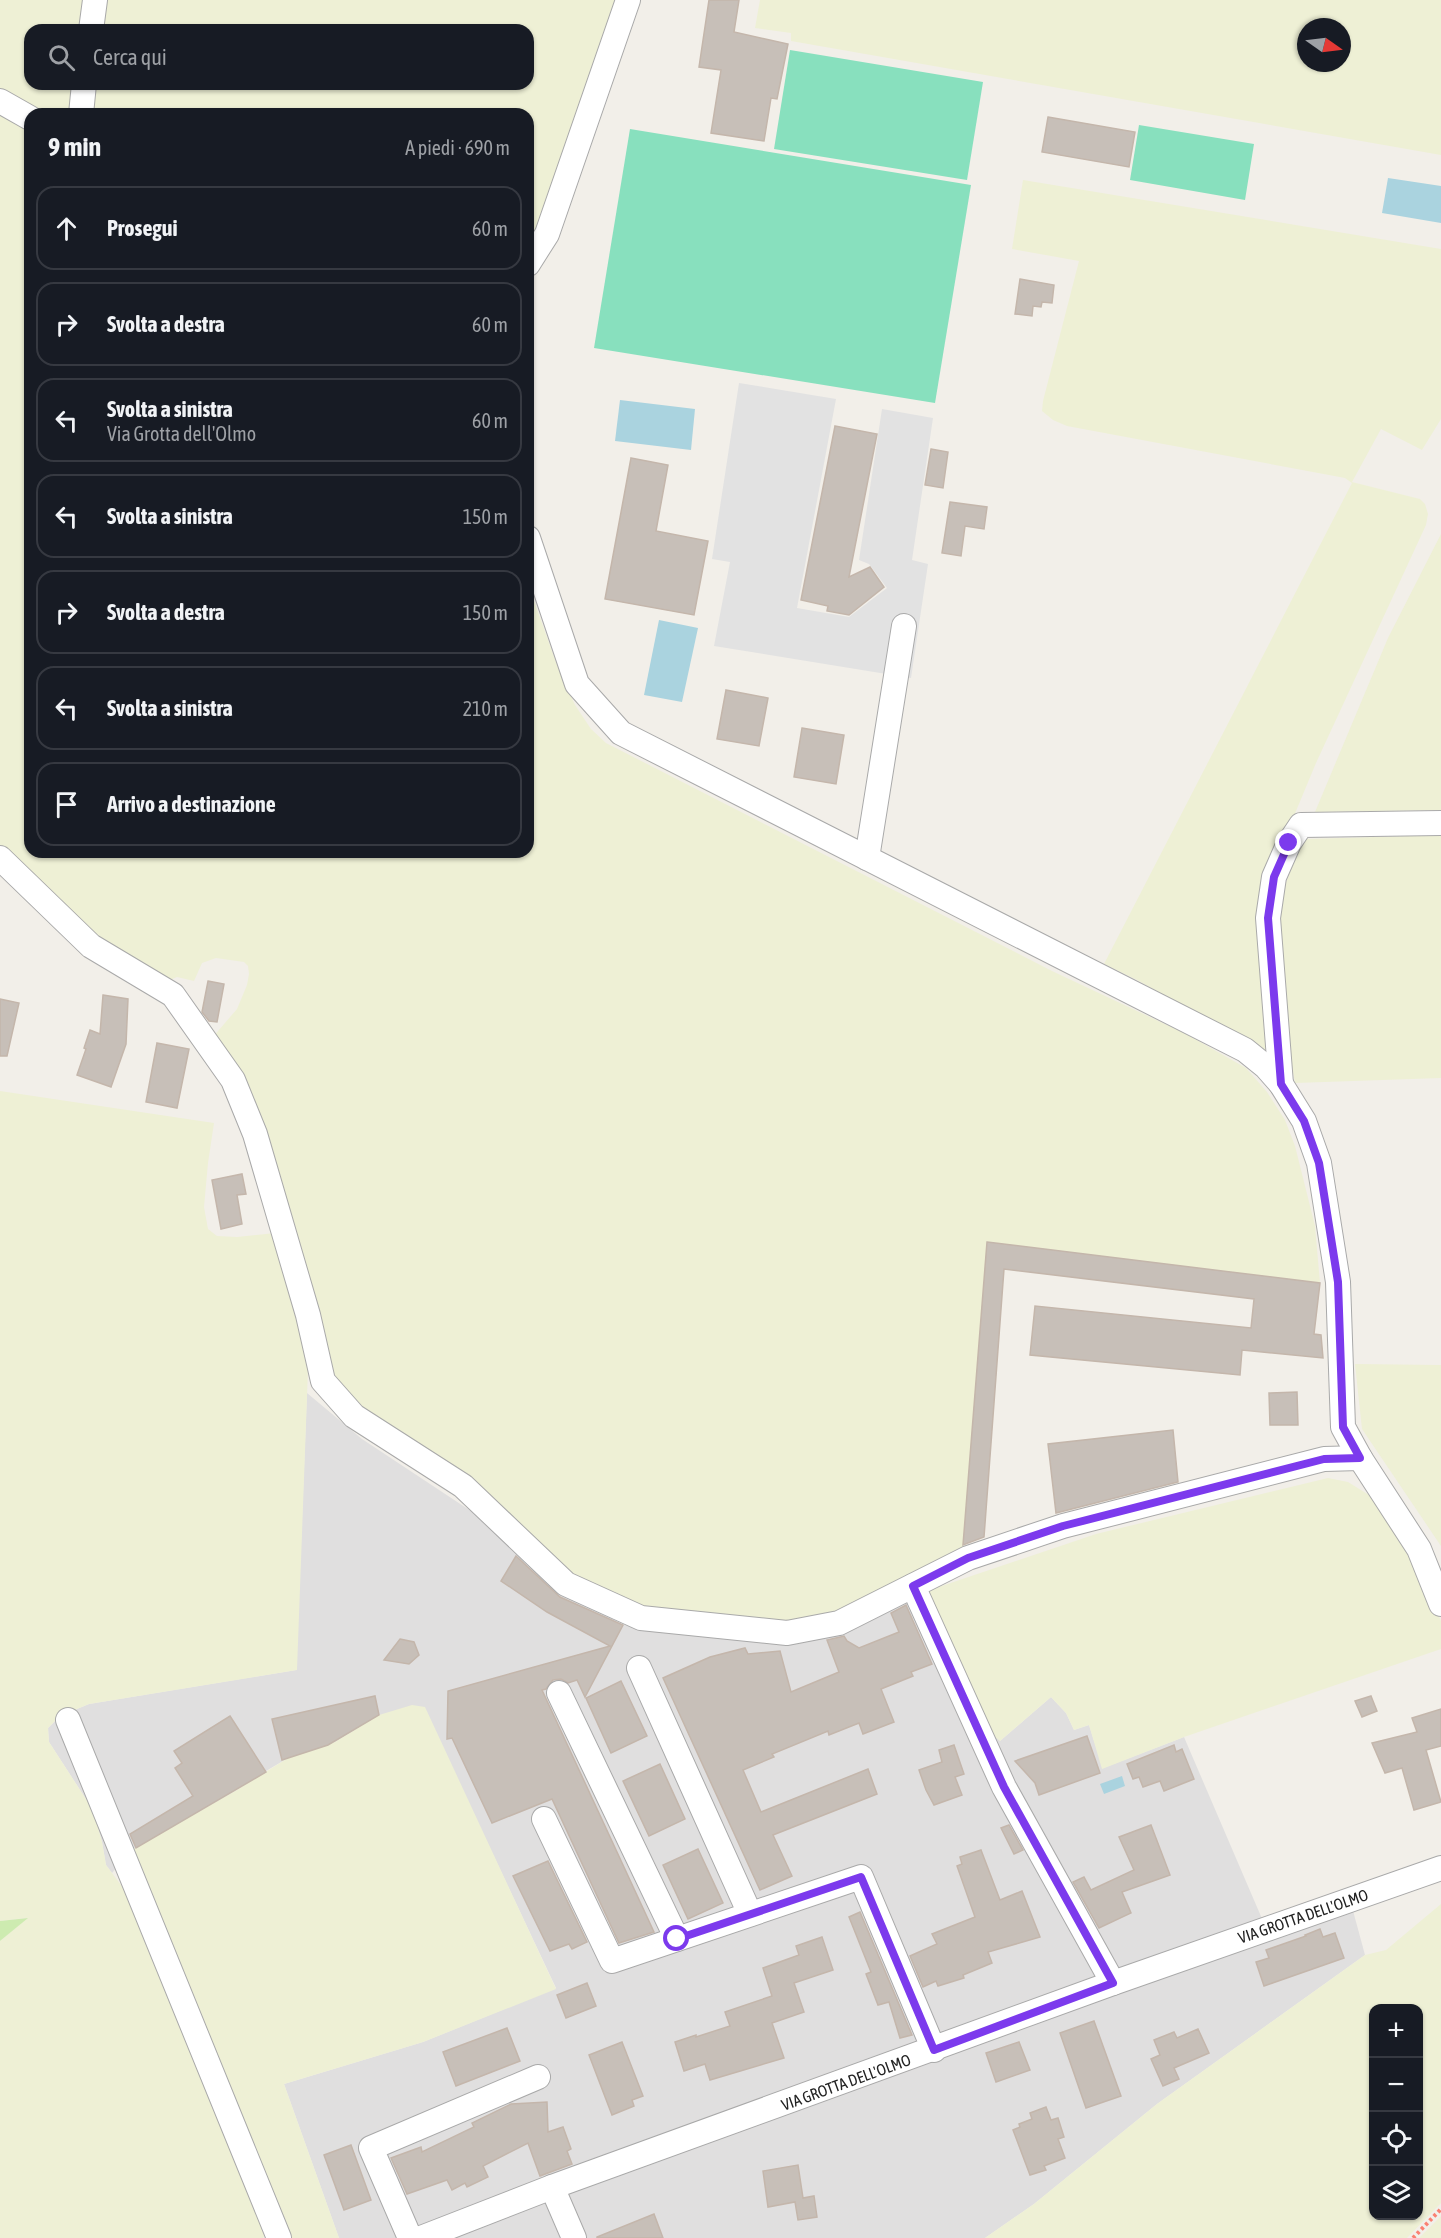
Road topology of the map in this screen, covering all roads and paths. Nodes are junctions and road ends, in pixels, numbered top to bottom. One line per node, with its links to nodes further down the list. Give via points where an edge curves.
1 (95, 0): 3 (street)
2 (628, 0): 8 (street, via 547,234)
3 (92, 24)
4 (83, 90): 6 (street)
5 (0, 101): 7 (street)
6 (82, 108)
7 (24, 115)
8 (534, 255)
9 (534, 556): 13 (street, via 577,684 621,733)
10 (904, 626): 13 (street)
11 (1441, 823): 14 (street, via 1301,825 1289,843 1274,877 1268,918)
12 (0, 858): 16 (street, via 92,946 173,995 233,1080 255,1134 323,1381 354,1416 463,1486 566,1584 641,1618 787,1633 839,1623)
13 (867, 858): 14 (street, via 1245,1050)
14 (1281, 1084): 15 (street, via 1304,1121 1319,1163 1338,1282 1343,1427)
15 (1360, 1458): 16 (street, via 1324,1459 1063,1526 968,1558); 17 (street, via 1419,1549)
16 (913, 1586): 25 (street, via 1004,1787)
17 (1441, 1604)
18 (639, 1668): 23 (street)
19 (559, 1693): 24 (street)
20 (68, 1720): 30 (street)
21 (544, 1819): 24 (street, via 612,1961)
22 (1441, 1868): 25 (street, VIA GROTTA DELL'OLMO)
23 (750, 1914): 24 (street); 26 (street, via 861,1877)
24 (677, 1939)
25 (1113, 1983): 26 (street, VIA GROTTA DELL'OLMO)
26 (934, 2050): 28 (street, VIA GROTTA DELL'OLMO)
27 (538, 2077): 31 (street, via 371,2148)
28 (552, 2187): 32 (street, VIA GROTTA DELL'OLMO); 33 (street)
29 (1441, 2210): 34 (path)
30 (279, 2238)
31 (410, 2238)
32 (421, 2238)
33 (574, 2238)
34 (1413, 2238)

